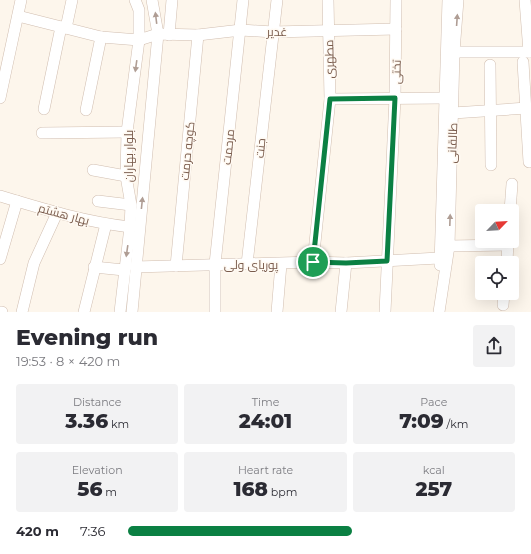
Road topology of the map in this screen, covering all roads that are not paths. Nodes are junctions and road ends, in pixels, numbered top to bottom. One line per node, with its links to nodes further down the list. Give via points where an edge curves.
1 (21, 0): 13 (street)
2 (72, 0): 14 (street)
3 (135, 0): 23 (street, بلوار بهاران, via 139,10)
4 (152, 0): 19 (street, بلوار بهاران, one-way to 4)
5 (172, 0): 20 (street)
6 (243, 0): 16 (street, مرحمت)
7 (277, 0): 18 (street, جنت)
8 (328, 0): 17 (street, مطهری)
9 (396, 0): 15 (street, تختی)
10 (448, 0): 30 (street, طالقانی)
11 (458, 0): 24 (street, طالقانی, one-way to 11)
12 (525, 0): 25 (street)
13 (18, 16): 14 (street); 28 (street)
14 (64, 28): 22 (street); 33 (street)
15 (396, 29): 17 (street, غدیر); 29 (street, تختی)
16 (241, 30): 18 (street, غدیر); 21 (street, غدیر); 59 (street, مرحمت)
17 (328, 30): 18 (street, غدیر); 31 (street, مطهری)
18 (273, 32): 60 (street, جنت)
19 (158, 34): 20 (street, غدیر); 23 (street); 64 (street, بلوار بهاران, one-way to 19)
20 (169, 35): 21 (street, غدیر)
21 (198, 35): 62 (street, کوچه حرمت)
22 (101, 37): 23 (street); 34 (street)
23 (139, 40): 37 (street, بلوار بهاران, one-way to 37)
24 (454, 52): 25 (street); 36 (street, طالقانی)
25 (530, 52)
26 (523, 62): 32 (street)
27 (490, 65): 35 (street)
28 (0, 98)
29 (395, 98): 30 (street); 31 (street); 56 (street, تختی)
30 (446, 98): 55 (street, طالقانی)
31 (330, 99): 57 (street, مطهری)
32 (527, 108): 35 (street); 39 (street)
33 (44, 109)
34 (86, 110)
35 (490, 111): 36 (street); 40 (street)
36 (453, 113): 53 (street, طالقانی, one-way to 36)
37 (127, 132): 38 (street); 42 (street, بلوار بهاران)
38 (42, 133)
39 (529, 162)
40 (491, 165)
41 (93, 170): 42 (street)
42 (126, 176): 48 (street, بلوار بهاران)
43 (512, 184): 47 (street)
44 (0, 196): 45 (street, بهار هشتم)
45 (17, 201): 49 (street, بهار هشتم); 54 (street)
46 (98, 201): 48 (street)
47 (511, 204)
48 (131, 205): 51 (street, بلوار بهاران)
49 (57, 213): 50 (street, بهار هشتم); 69 (street, via 34,262)
50 (106, 224): 51 (street, بهار هشتم); 63 (street)
51 (130, 227): 65 (street, بلوار بهاران, one-way to 65)
52 (475, 245): 53 (street)
53 (449, 246): 66 (street, طالقانی)
54 (0, 258)
55 (440, 258): 56 (street, پوریای ولی); 66 (street, طالقانی)
56 (387, 261): 58 (street, پوریای ولی); 76 (street, تختی)
57 (313, 262): 58 (street, پوریای ولی); 61 (street, پوریای ولی)
58 (346, 263): 75 (street)
59 (215, 264): 60 (street, پوریای ولی); 62 (street, پوریای ولی); 73 (street, مرحمت)
60 (247, 264): 61 (street, پوریای ولی)
61 (281, 264): 74 (street)
62 (176, 266): 64 (street, پوریای ولی)
63 (94, 267): 65 (street); 70 (street)
64 (135, 267): 72 (street, بلوار بهاران)
65 (124, 270): 71 (street, بلوار بهاران)
66 (442, 286): 77 (street, طالقانی)
67 (503, 300): 68 (street)
68 (503, 305)
69 (22, 312)
70 (84, 312)
71 (120, 312)
72 (132, 312)
73 (215, 312)
74 (277, 312)
75 (341, 312)
76 (385, 312)
77 (440, 312)

